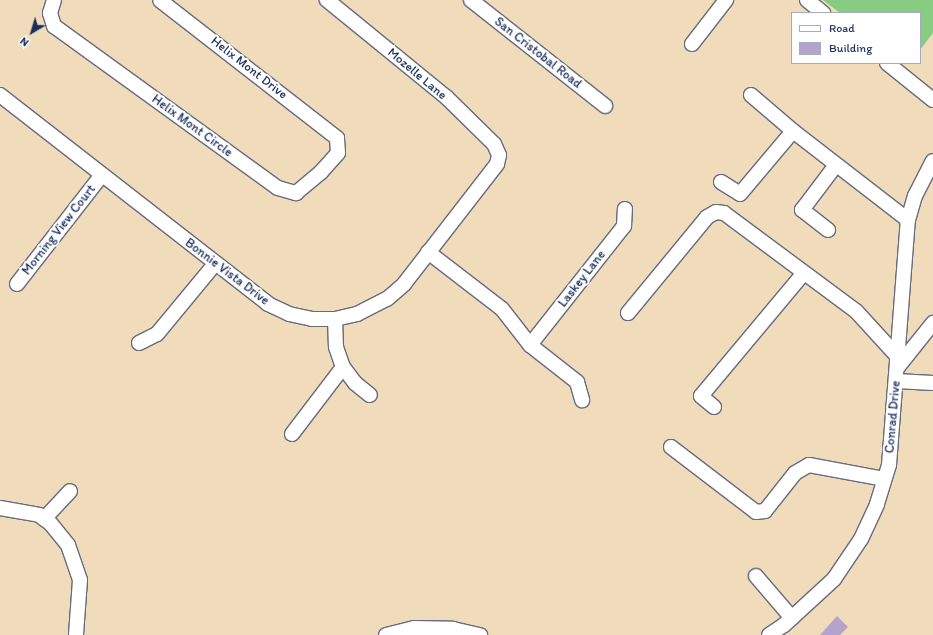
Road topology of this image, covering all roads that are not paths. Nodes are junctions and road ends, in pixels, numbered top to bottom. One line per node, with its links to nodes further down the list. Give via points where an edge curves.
1 (54, 0): 15 (street, Helix Mont Circle, via 50,13 54,26 278,188 296,192 321,172 338,153)
2 (160, 0): 15 (street, Helix Mont Drive)
3 (326, 0): 16 (street, Mozelle Lane, via 446,98 494,144)
4 (471, 0): 13 (street, San Cristobal Road)
5 (726, 0): 8 (street)
6 (807, 0): 7 (street)
7 (822, 12)
8 (692, 44)
9 (888, 64): 12 (street)
10 (0, 95): 19 (street, Bonnie Vista Drive)
11 (751, 95): 14 (street)
12 (933, 100)
13 (605, 106)
14 (792, 131): 18 (street); 20 (street, via 740,194)
15 (337, 138)
16 (499, 155): 24 (street, Bonnie Vista Drive, via 497,164)
17 (933, 161): 22 (street, Conrad Drive)
18 (836, 165): 22 (street); 23 (street, via 802,210)
19 (102, 175): 25 (street, Bonnie Vista Drive); 27 (street, Morning View Court)
20 (721, 182)
21 (625, 210): 32 (street, Laskey Lane, via 624,226)
22 (908, 220): 34 (street, Conrad Drive)
23 (828, 230)
24 (428, 252): 29 (street, Bonnie Vista Drive, via 404,284 387,299 357,314); 32 (street, via 502,309)
25 (215, 264): 29 (street, Bonnie Vista Drive, via 278,309 300,317); 31 (street, via 156,334)
26 (804, 273): 28 (street, via 724,213 716,212 707,217); 34 (street, via 856,311); 38 (street, via 701,396)
27 (17, 284)
28 (628, 313)
29 (335, 319): 33 (street, via 336,347)
30 (933, 323): 34 (street)
31 (139, 343)
32 (530, 346): 37 (street, via 577,382)
33 (343, 367): 36 (street, via 355,383); 39 (street)
34 (897, 369): 35 (street); 41 (street, Conrad Drive, via 889,465)
35 (933, 383)
36 (370, 396)
37 (582, 400)
38 (714, 408)
39 (292, 434)
40 (671, 447): 41 (street, via 756,512 765,511 795,473 809,465)
41 (884, 479): 46 (street, Conrad Drive, via 861,539 834,579)
42 (70, 491): 44 (street)
43 (0, 508): 44 (street, via 30,511)
44 (44, 519): 47 (street, via 68,545 78,569 80,580)
45 (756, 576): 46 (street)
46 (789, 626): 50 (street, Conrad Drive)
47 (76, 635)
48 (386, 635): 49 (street, via 414,628 454,629)
49 (480, 635)
50 (770, 635)

